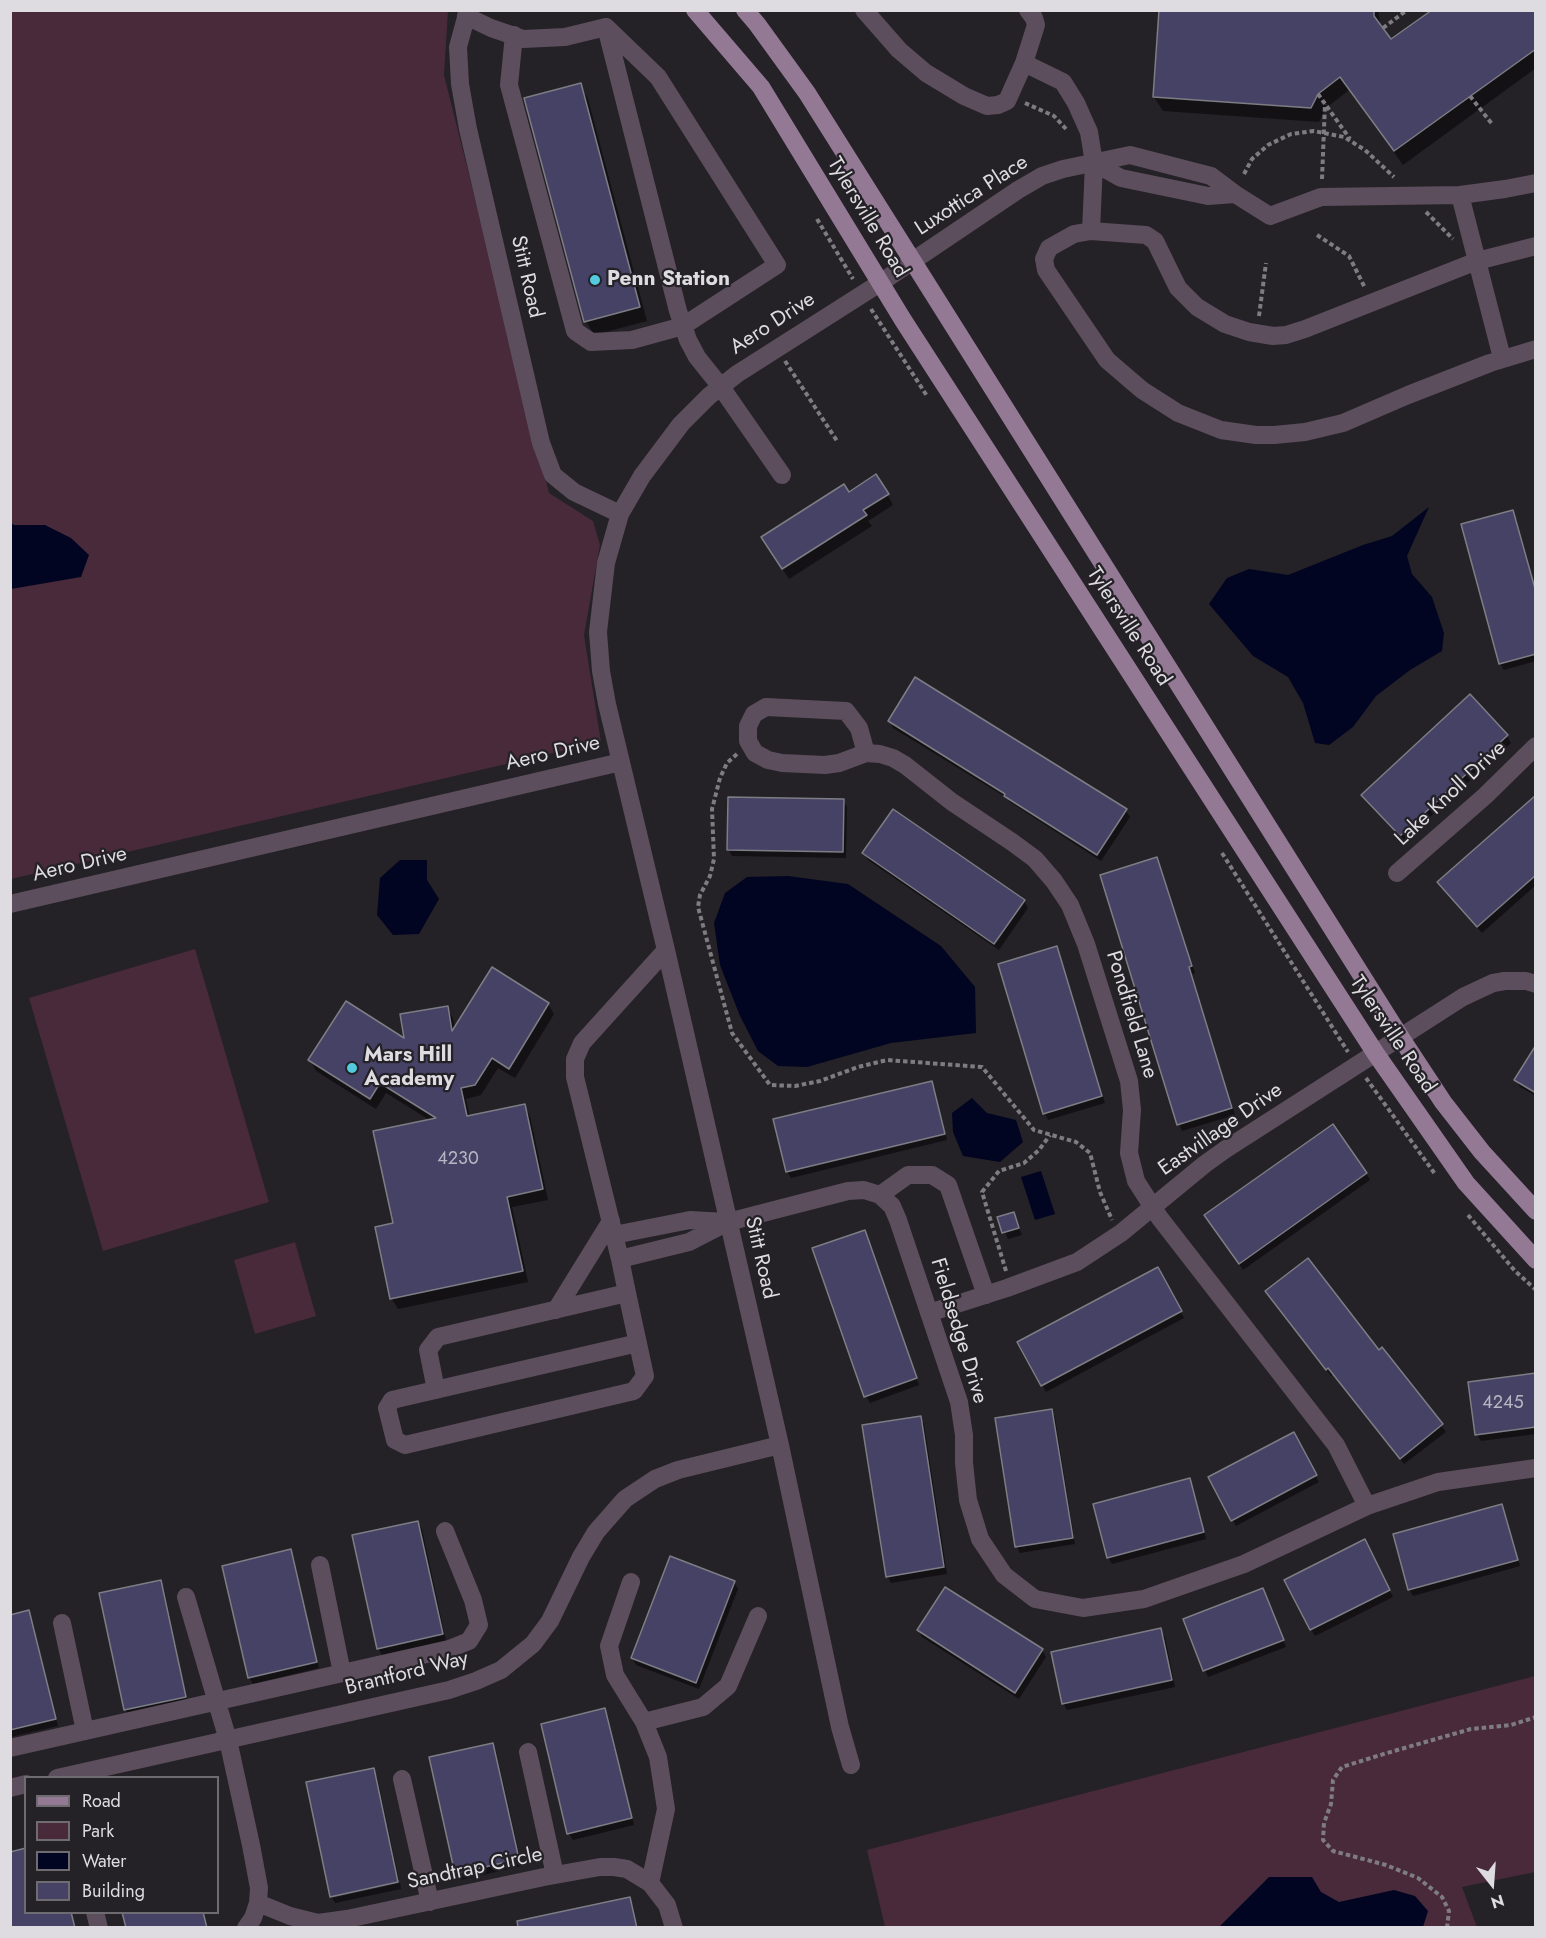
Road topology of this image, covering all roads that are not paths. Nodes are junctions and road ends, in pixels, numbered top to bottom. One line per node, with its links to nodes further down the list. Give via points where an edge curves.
1 (695, 10): 16 (main road, Tylersville Road, via 761,87)
2 (745, 10): 14 (main road, Tylersville Road, via 807,93)
3 (864, 10): 8 (street, via 899,50 926,73 987,106 1007,101)
4 (1028, 10): 8 (street, via 1036,25)
5 (467, 13): 7 (street); 22 (street, Stitt Road, via 458,47 460,84 541,443 553,475 574,492)
6 (606, 27): 7 (street, via 565,37); 17 (street); 17 (street, via 658,77 777,265)
7 (514, 36): 17 (street, via 509,85 575,330 591,342 632,340)
8 (1024, 63): 9 (street, via 1063,82 1089,132)
9 (1094, 163): 11 (street, Luxottica Place, via 1130,156 1211,176 1270,216 1321,197); 12 (street); 14 (street, Luxottica Place, via 1042,176)
10 (1536, 183): 11 (street)
11 (1460, 195): 15 (street)
12 (1091, 231): 15 (street, via 1146,235 1155,241 1178,288 1197,307 1225,324 1273,336 1305,329); 19 (street, via 1074,234 1049,248 1044,259 1046,270 1107,360 1142,390 1178,413 1221,430 1274,435 1343,423)
13 (1536, 246): 15 (street)
14 (913, 261): 16 (street, Luxottica Place); 30 (main road, Tylersville Road)
15 (1477, 261): 19 (street)
16 (880, 284): 20 (street, Aero Drive); 31 (main road, Tylersville Road)
17 (683, 326): 20 (street, via 696,357)
18 (1536, 349): 19 (street)
19 (1502, 358)
20 (721, 387): 21 (street); 22 (street, Aero Drive, via 681,424 642,476)
21 (782, 476)
22 (620, 514): 25 (street, Aero Drive, via 606,563 598,632 603,682)
23 (1536, 746): 26 (street, Lake Knoll Drive)
24 (866, 753): 24 (street, via 859,728 846,711 766,707 754,714 748,726 748,741 755,753 768,760 825,765); 33 (street, Pondfield Lane, via 880,754 905,765 1035,859 1070,905 1100,985 1129,1082 1131,1167)
25 (621, 762): 27 (street, Aero Drive); 28 (street, Stitt Road)
26 (1397, 873)
27 (10, 904)
28 (666, 951): 35 (street, Stitt Road); 36 (street, via 582,1043 575,1059 575,1077)
29 (1536, 984): 30 (street, Eastvillage Drive, via 1505,981 1484,986)
30 (1401, 1038): 31 (street, Eastvillage Drive); 34 (main road, Tylersville Road, via 1482,1152)
31 (1376, 1054): 33 (street, Eastvillage Drive, via 1226,1149); 38 (main road, Tylersville Road, via 1466,1183)
32 (880, 1195): 35 (street, via 848,1191); 40 (street, via 908,1175 932,1175 948,1185); 42 (street, Fieldsedge Drive, via 892,1206 898,1220)
33 (1152, 1208): 40 (street, Eastvillage Drive, via 1077,1262); 47 (street, Pondfield Lane, via 1336,1445)
34 (1536, 1211)
35 (728, 1222): 36 (street, via 690,1220); 37 (street, via 689,1242); 45 (street, Stitt Road)
36 (612, 1228): 37 (street); 41 (street)
37 (620, 1259): 39 (street)
38 (1536, 1260)
39 (627, 1293): 41 (street); 43 (street)
40 (986, 1295): 42 (street, Eastvillage Drive)
41 (556, 1310): 44 (street, via 438,1337 428,1350)
42 (929, 1313): 47 (street, Fieldsedge Drive, via 959,1402 968,1500 980,1539 1004,1575 1035,1599 1083,1608 1144,1599 1244,1564)
43 (638, 1342): 44 (street); 44 (street, via 645,1376 634,1391 405,1445 395,1440 387,1408 392,1400)
44 (436, 1390)
45 (780, 1445): 58 (street, Brantford Way, via 678,1470 655,1479 625,1499 596,1532 550,1621 533,1644 501,1670 449,1690); 61 (street, Stitt Road)
46 (1536, 1468): 47 (street, Fieldsedge Drive, via 1438,1482)
47 (1367, 1506)
48 (445, 1531): 54 (street, via 479,1625 469,1641 450,1649)
49 (320, 1565): 54 (street)
50 (631, 1582): 56 (street, via 609,1646 615,1674)
51 (186, 1598): 55 (street)
52 (758, 1616): 56 (street, via 728,1686 703,1707)
53 (62, 1623): 57 (street)
54 (342, 1673): 55 (street)
55 (216, 1701): 57 (street); 58 (street)
56 (644, 1722): 65 (street, via 658,1757 666,1809)
57 (85, 1731): 59 (street)
58 (228, 1740): 62 (street, Brantford Way); 67 (street, via 259,1888)
59 (10, 1748)
60 (528, 1752): 64 (street)
61 (851, 1765)
62 (66, 1776)
63 (402, 1779): 66 (street)
64 (555, 1875): 65 (street, Sandtrap Circle, via 614,1867 627,1869); 66 (street, Sandtrap Circle)
65 (650, 1883): 69 (street, Sandtrap Circle, via 667,1905)
66 (430, 1902): 67 (street, Sandtrap Circle, via 318,1923)
67 (258, 1903): 68 (street)
68 (246, 1928)
69 (674, 1928)

